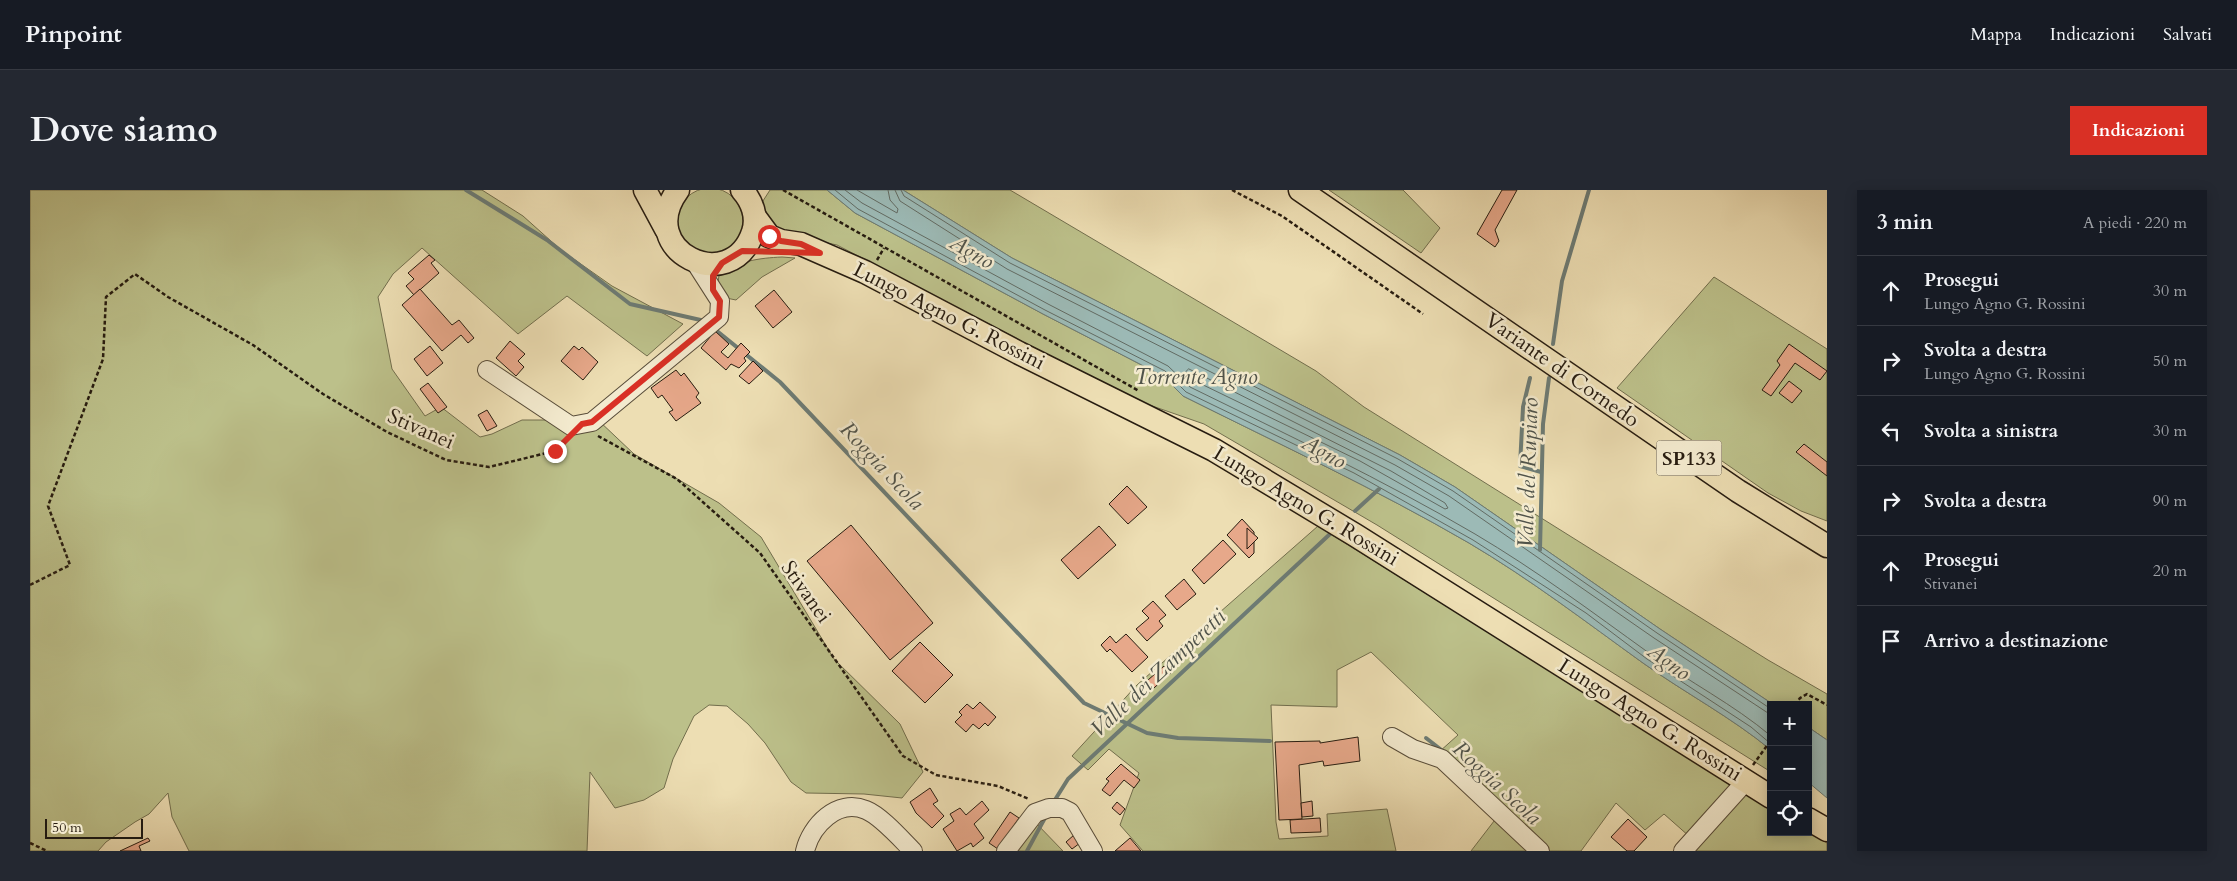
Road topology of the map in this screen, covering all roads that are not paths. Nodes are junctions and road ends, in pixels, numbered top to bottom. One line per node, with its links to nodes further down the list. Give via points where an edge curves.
1 (645, 190): 5 (main road)
2 (678, 190): 5 (main road, via 670,200)
3 (1300, 190): 12 (main road, Variante di Cornedo / SP133, via 1738,491)
4 (752, 200): 6 (main road, Lungo Agno G. Rossini, via 750,241); 7 (main road, Lungo Agno G. Rossini, via 769,236 801,244)
5 (666, 229): 8 (main road, via 677,249)
6 (742, 251): 7 (main road, Lungo Agno G. Rossini); 9 (main road)
7 (820, 253): 14 (main road, Lungo Agno G. Rossini, via 868,274 1214,450)
8 (695, 262): 9 (main road); 10 (street)
9 (722, 263): 10 (street, via 713,276)
10 (713, 290): 11 (street, via 720,301 719,317 592,422 571,426)
11 (487, 370)
12 (1827, 546)
13 (1392, 737): 22 (street, via 1413,749 1442,759)
14 (1750, 773): 15 (main road, Lungo Agno G. Rossini); 23 (street)
15 (1767, 792)
16 (1812, 821): 17 (main road)
17 (1827, 830)
18 (805, 851): 19 (street, via 822,820 837,810 854,808 866,810)
19 (913, 851)
20 (1006, 851): 21 (street, via 1036,814 1049,808 1070,812)
21 (1093, 851)
22 (1540, 851)
23 (1683, 851)

